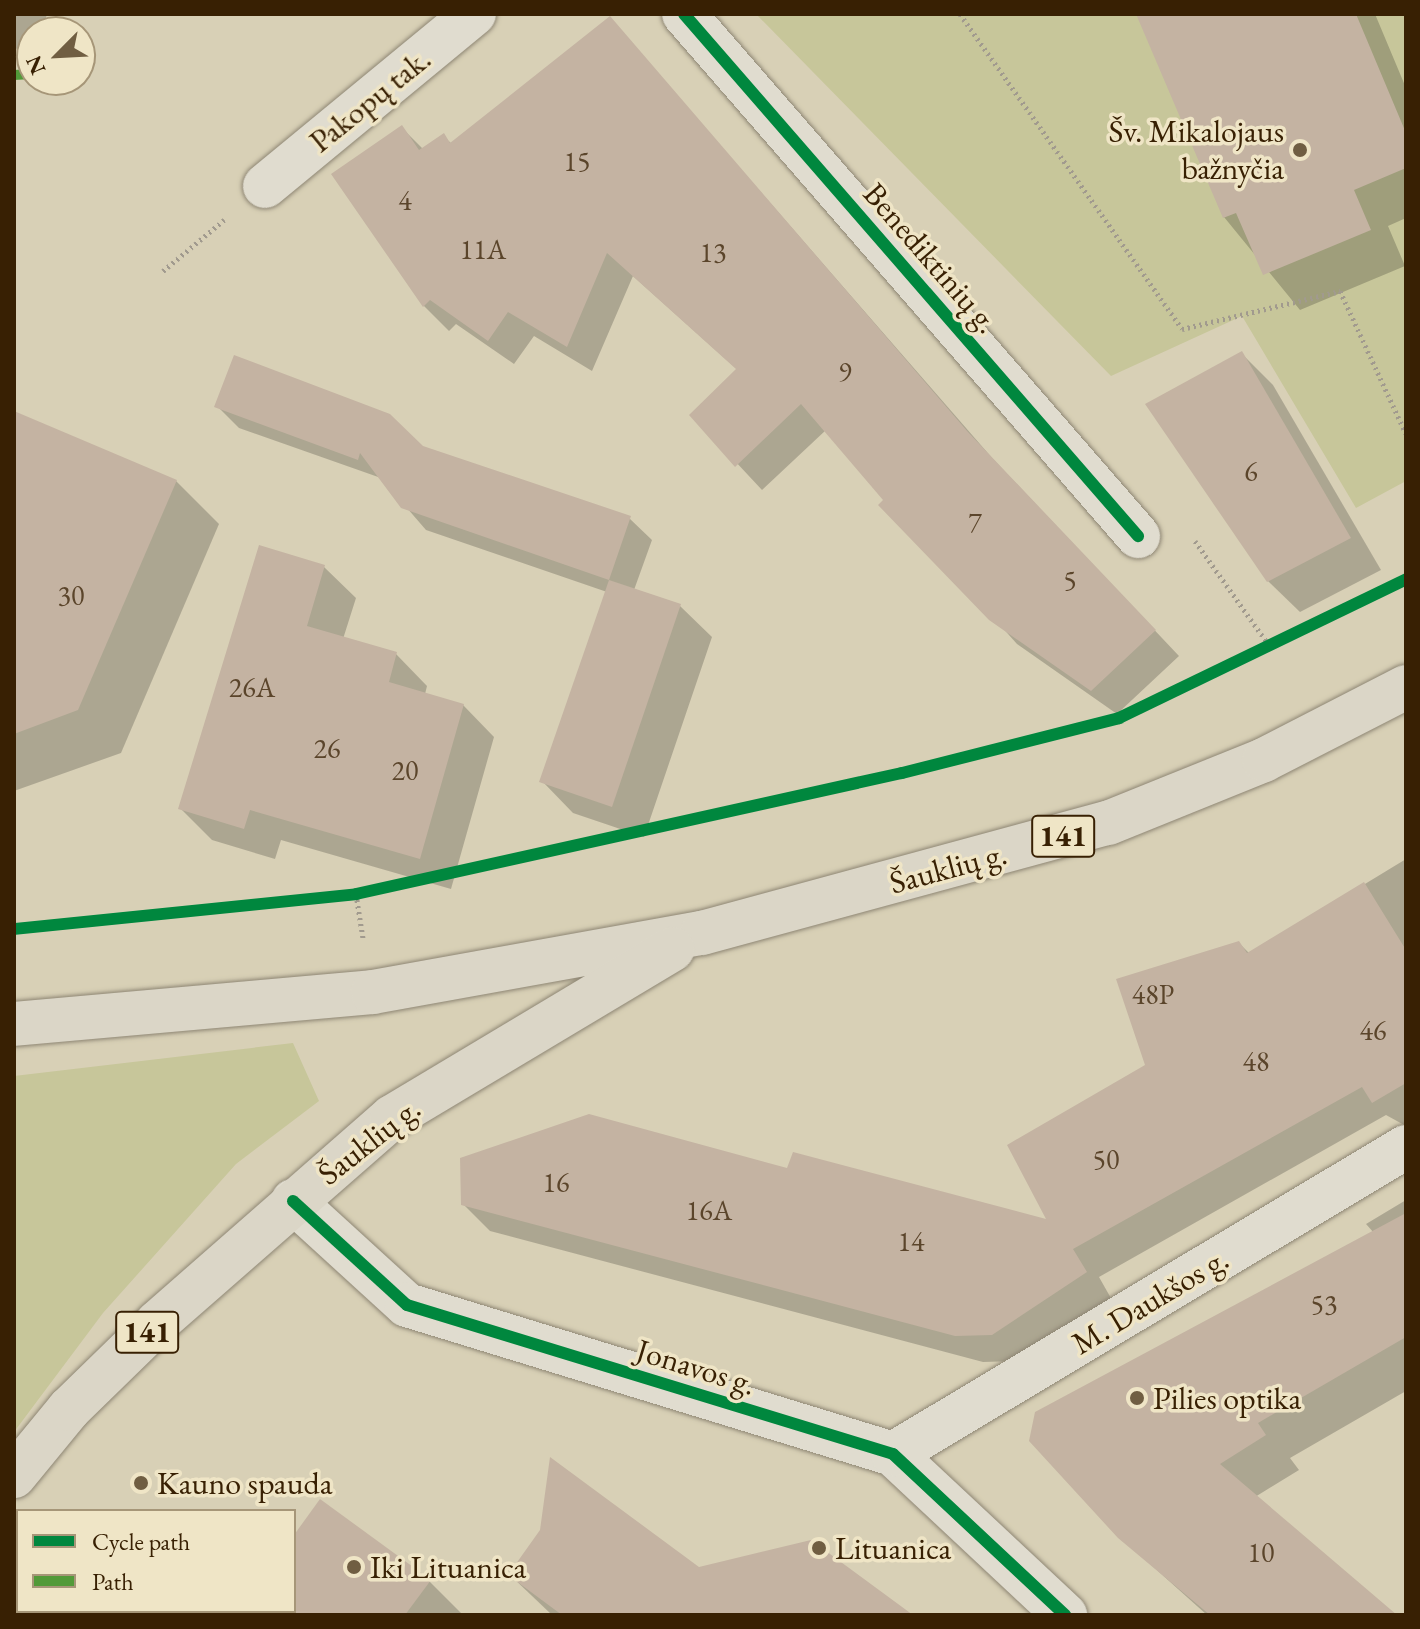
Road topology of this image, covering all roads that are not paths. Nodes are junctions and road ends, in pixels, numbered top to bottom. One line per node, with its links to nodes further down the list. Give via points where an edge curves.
1 (474, 14): 3 (street, Pakopų tak.)
2 (684, 14): 4 (street, Benediktinių g.)
3 (265, 186)
4 (1138, 536)
5 (1406, 687): 6 (main road, Šauklių g. / 141, via 1264,760 1108,823)
6 (702, 933): 7 (main road, Šauklių g. / 141, via 373,992); 9 (main road, Šauklių g. / 141, via 392,1117)
7 (14, 1024)
8 (1406, 1147): 10 (street, M. Daukšos g.)
9 (293, 1201): 10 (street, Jonavos g., via 407,1305); 11 (main road, Šauklių g. / 141, via 80,1398)
10 (893, 1454): 12 (street, Jonavos g.)
11 (14, 1476)
12 (1065, 1615)

